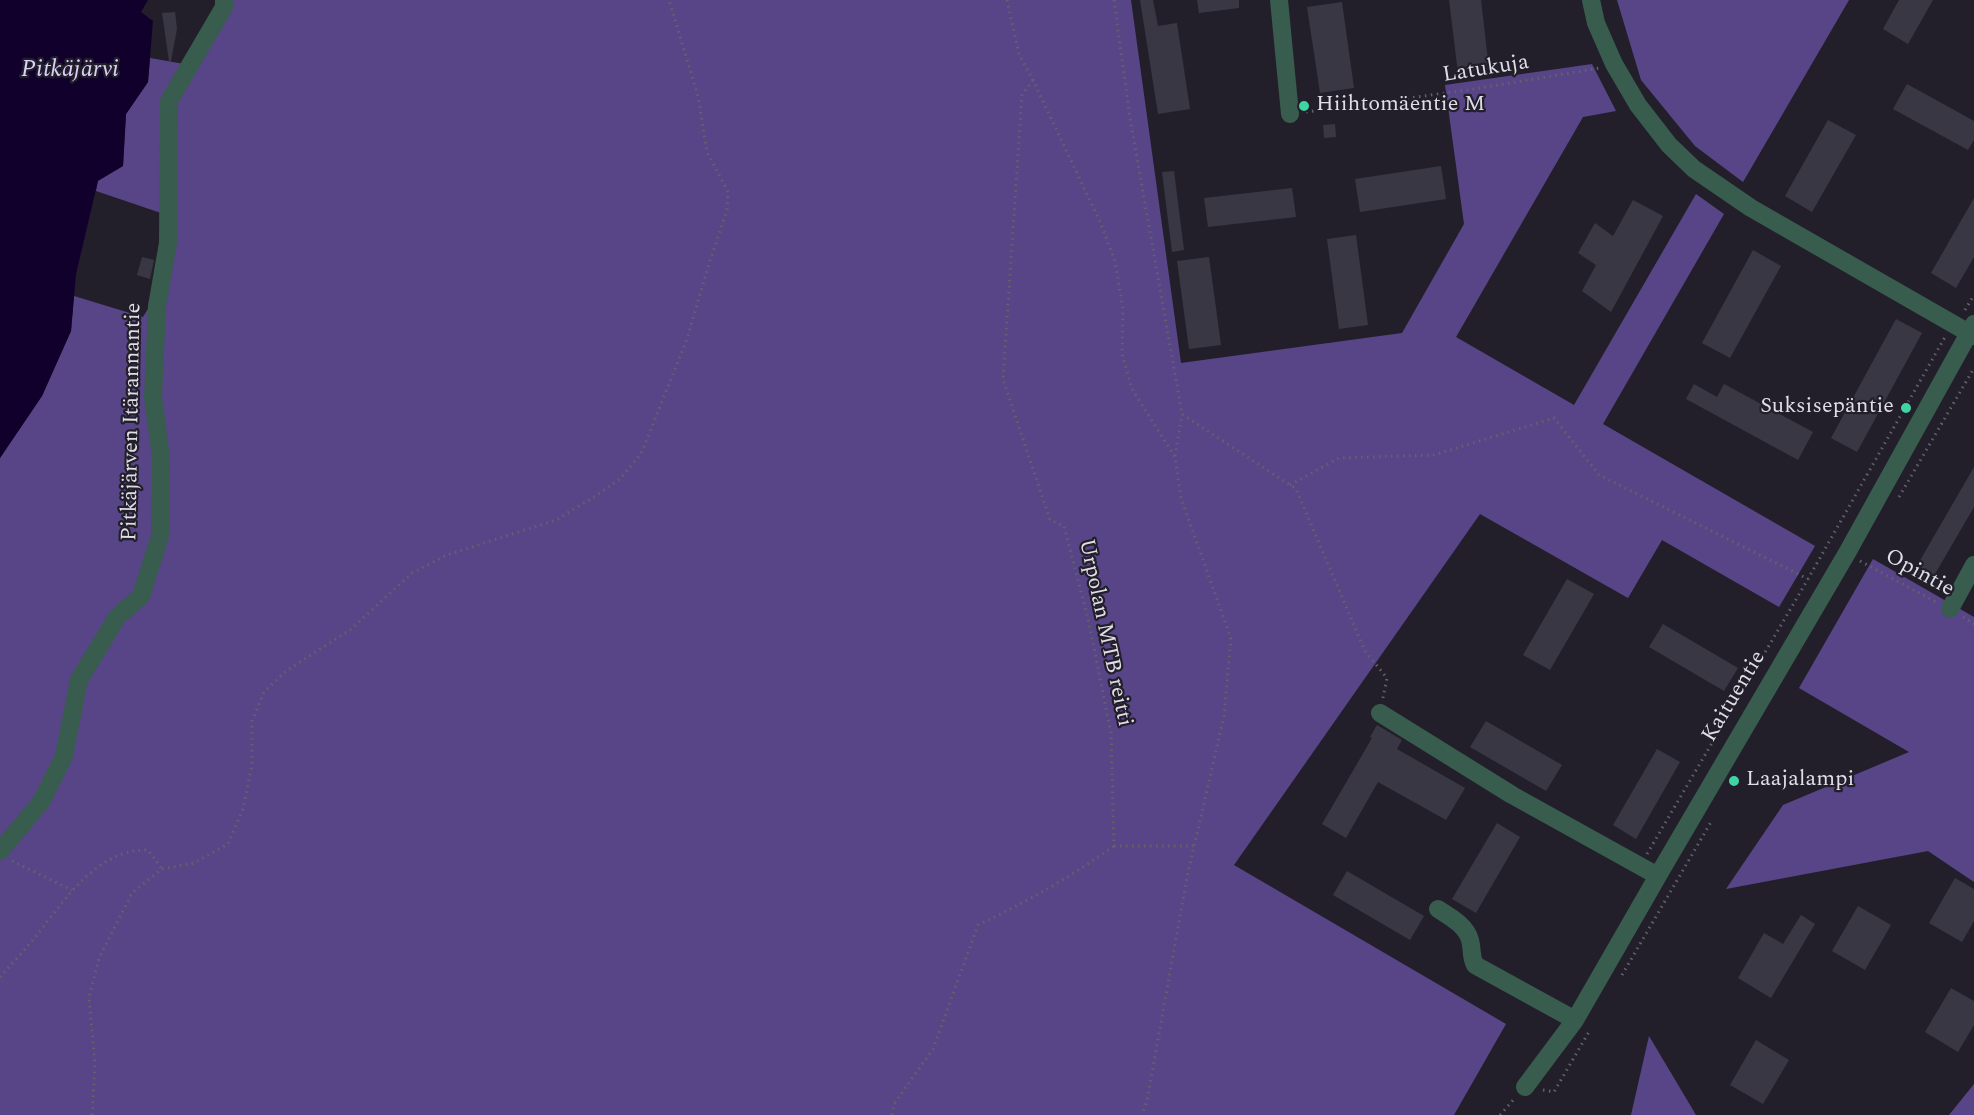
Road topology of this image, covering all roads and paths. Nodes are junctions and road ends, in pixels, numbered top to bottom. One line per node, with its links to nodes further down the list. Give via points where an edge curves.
1 (224, 0): 24 (street, Pitkäjärven Itärannantie, via 224,7 169,101 168,243 157,306 153,397 161,458 160,536 141,596 117,617 79,681 64,756 41,802)
2 (669, 0): 26 (path, via 698,96 707,152 728,192 727,210 687,339 641,454 621,478 556,520 447,555 412,573 350,630 286,671 264,692 252,721 252,764 243,809 228,844 194,863)
3 (1007, 0): 8 (path, via 1018,54)
4 (1114, 0): 12 (path, via 1130,117)
5 (1279, 0): 9 (street)
6 (1592, 0): 7 (street, via 1596,23)
7 (1614, 64): 9 (path, Latukuja, via 1468,90); 11 (street, via 1638,105 1669,145 1694,169 1751,208)
8 (1033, 80): 13 (path, via 1115,261 1124,309 1122,354 1132,389); 22 (path, Urpolan MTB reitti, via 1022,96 1003,379 1050,520 1064,526 1089,623 1111,733)
9 (1290, 114)
10 (1974, 295): 11 (path)
11 (1967, 329): 15 (street, Kaituentie); 17 (path)
12 (1182, 414): 13 (path); 14 (path)
13 (1175, 457): 23 (path, via 1181,498 1231,639 1224,716)
14 (1290, 485): 17 (path, via 1339,458 1434,455 1554,418 1599,475); 20 (path, via 1296,489 1365,651)
15 (1848, 553): 18 (path, Opintie); 27 (street, Kaituentie)
16 (1974, 565): 18 (street)
17 (1808, 579): 25 (path)
18 (1950, 609): 19 (path, Opintie)
19 (1974, 624)
20 (1387, 678)
21 (1380, 713): 25 (street, via 1512,795)
22 (1114, 846): 23 (path); 34 (path, via 1030,900 978,925 933,1049 894,1104)
23 (1194, 846): 35 (path)
24 (5, 855): 28 (path)
25 (1640, 866): 27 (street)
26 (162, 869): 28 (path, via 148,850 134,850 88,874); 33 (path, via 132,893 99,958 89,998 95,1064)
27 (1658, 876): 31 (street, Kaituentie)
28 (72, 890): 30 (path)
29 (1438, 909): 31 (street, via 1465,928 1475,965)
30 (0, 977)
31 (1575, 1020): 32 (street, Kaituentie)
32 (1525, 1087): 36 (path)
33 (92, 1115)
34 (892, 1115)
35 (1142, 1115)
36 (1500, 1115)

